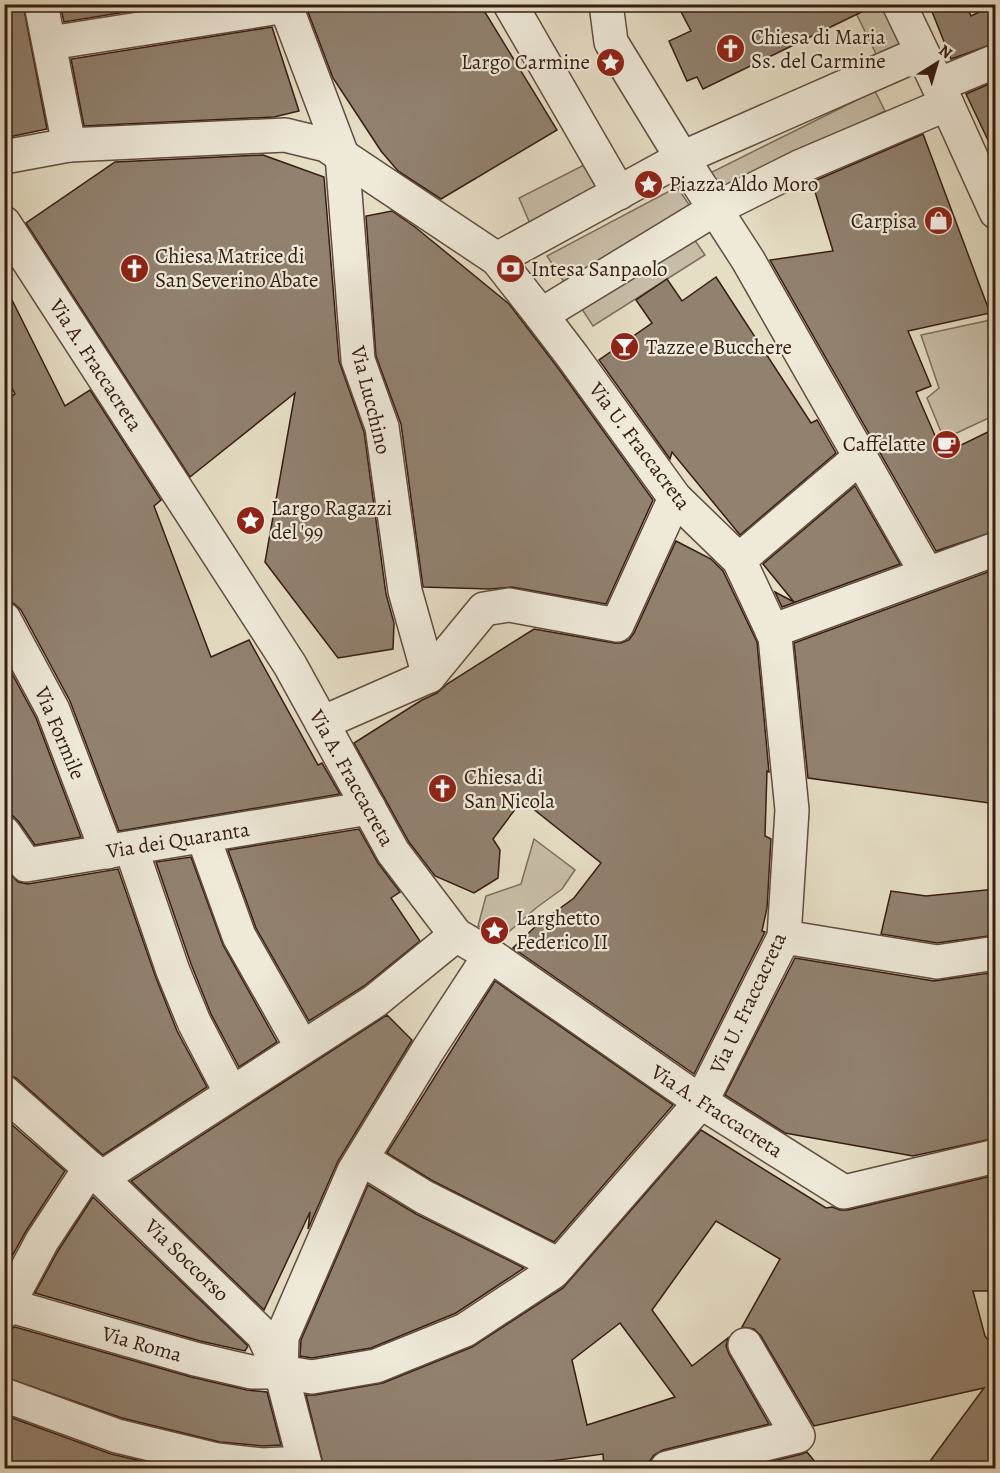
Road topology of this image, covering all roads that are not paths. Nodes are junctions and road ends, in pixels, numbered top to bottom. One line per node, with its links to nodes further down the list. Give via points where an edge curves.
1 (41, 4): 6 (street)
2 (510, 4): 14 (street)
3 (606, 4): 13 (street, via 611,42)
4 (898, 4): 7 (street)
5 (286, 5): 6 (street); 11 (street, Via Lucchino)
6 (50, 43): 10 (street)
7 (921, 53): 9 (street); 13 (street)
8 (996, 61): 9 (street)
9 (943, 94): 15 (street); 16 (street)
10 (69, 145): 11 (street, via 285,135 326,145); 12 (street)
11 (342, 155): 18 (street); 28 (street, Via Lucchino, via 358,360 382,428 405,591)
12 (4, 157)
13 (682, 158): 14 (street); 15 (street)
14 (619, 193): 18 (street)
15 (716, 209): 20 (street); 21 (street)
16 (995, 209)
17 (4, 224): 19 (street, Via A. Fraccacreta)
18 (497, 259): 20 (street)
19 (15, 260): 29 (street, Via A. Fraccacreta, via 290,665)
20 (541, 315): 22 (street, Via U. Fraccacreta)
21 (859, 458): 24 (street); 25 (street)
22 (675, 498): 24 (street, Via U. Fraccacreta); 28 (street, via 617,625 509,604 484,609)
23 (996, 549): 25 (street)
24 (739, 560): 27 (street, Via U. Fraccacreta)
25 (927, 574): 27 (street)
26 (4, 619): 33 (street, Via Formile, via 54,710)
27 (772, 632): 35 (street, Via U. Fraccacreta, via 792,810)
28 (429, 676): 29 (street)
29 (322, 723): 30 (street, Via A. Fraccacreta)
30 (369, 808): 32 (street, Via dei Quaranta); 34 (street, Via A. Fraccacreta, via 393,852)
31 (4, 833): 33 (street, Via dei Quaranta, via 26,865)
32 (204, 836): 33 (street, Via dei Quaranta); 38 (street, via 239,936)
33 (119, 850): 40 (street, Via Formile, via 194,1022)
34 (456, 935): 37 (street, Via A. Fraccacreta); 38 (street, via 375,1001)
35 (784, 937): 36 (street, via 936,962); 41 (street, Via U. Fraccacreta)
36 (996, 953)
37 (490, 955): 41 (street, Via A. Fraccacreta); 43 (street)
38 (302, 1047): 40 (street)
39 (4, 1092): 44 (street, Via Soccorso)
40 (231, 1093): 44 (street)
41 (701, 1102): 42 (street, Via A. Fraccacreta, via 844,1192); 45 (street, Via U. Fraccacreta)
42 (996, 1156)
43 (362, 1159): 45 (street, via 424,1197); 48 (street, via 282,1337)
44 (95, 1173): 46 (street, via 42,1241); 48 (street, Via Soccorso, via 263,1335)
45 (558, 1265): 48 (street, Via U. Fraccacreta, via 465,1330 376,1366 312,1377)
46 (5, 1307): 48 (street, Via Roma, via 195,1359 251,1372)
47 (745, 1345): 51 (street, via 798,1436)
48 (281, 1372): 50 (street, Via Soccorso)
49 (4, 1395): 50 (street, via 117,1436 217,1460)
50 (305, 1466)
51 (667, 1468)

